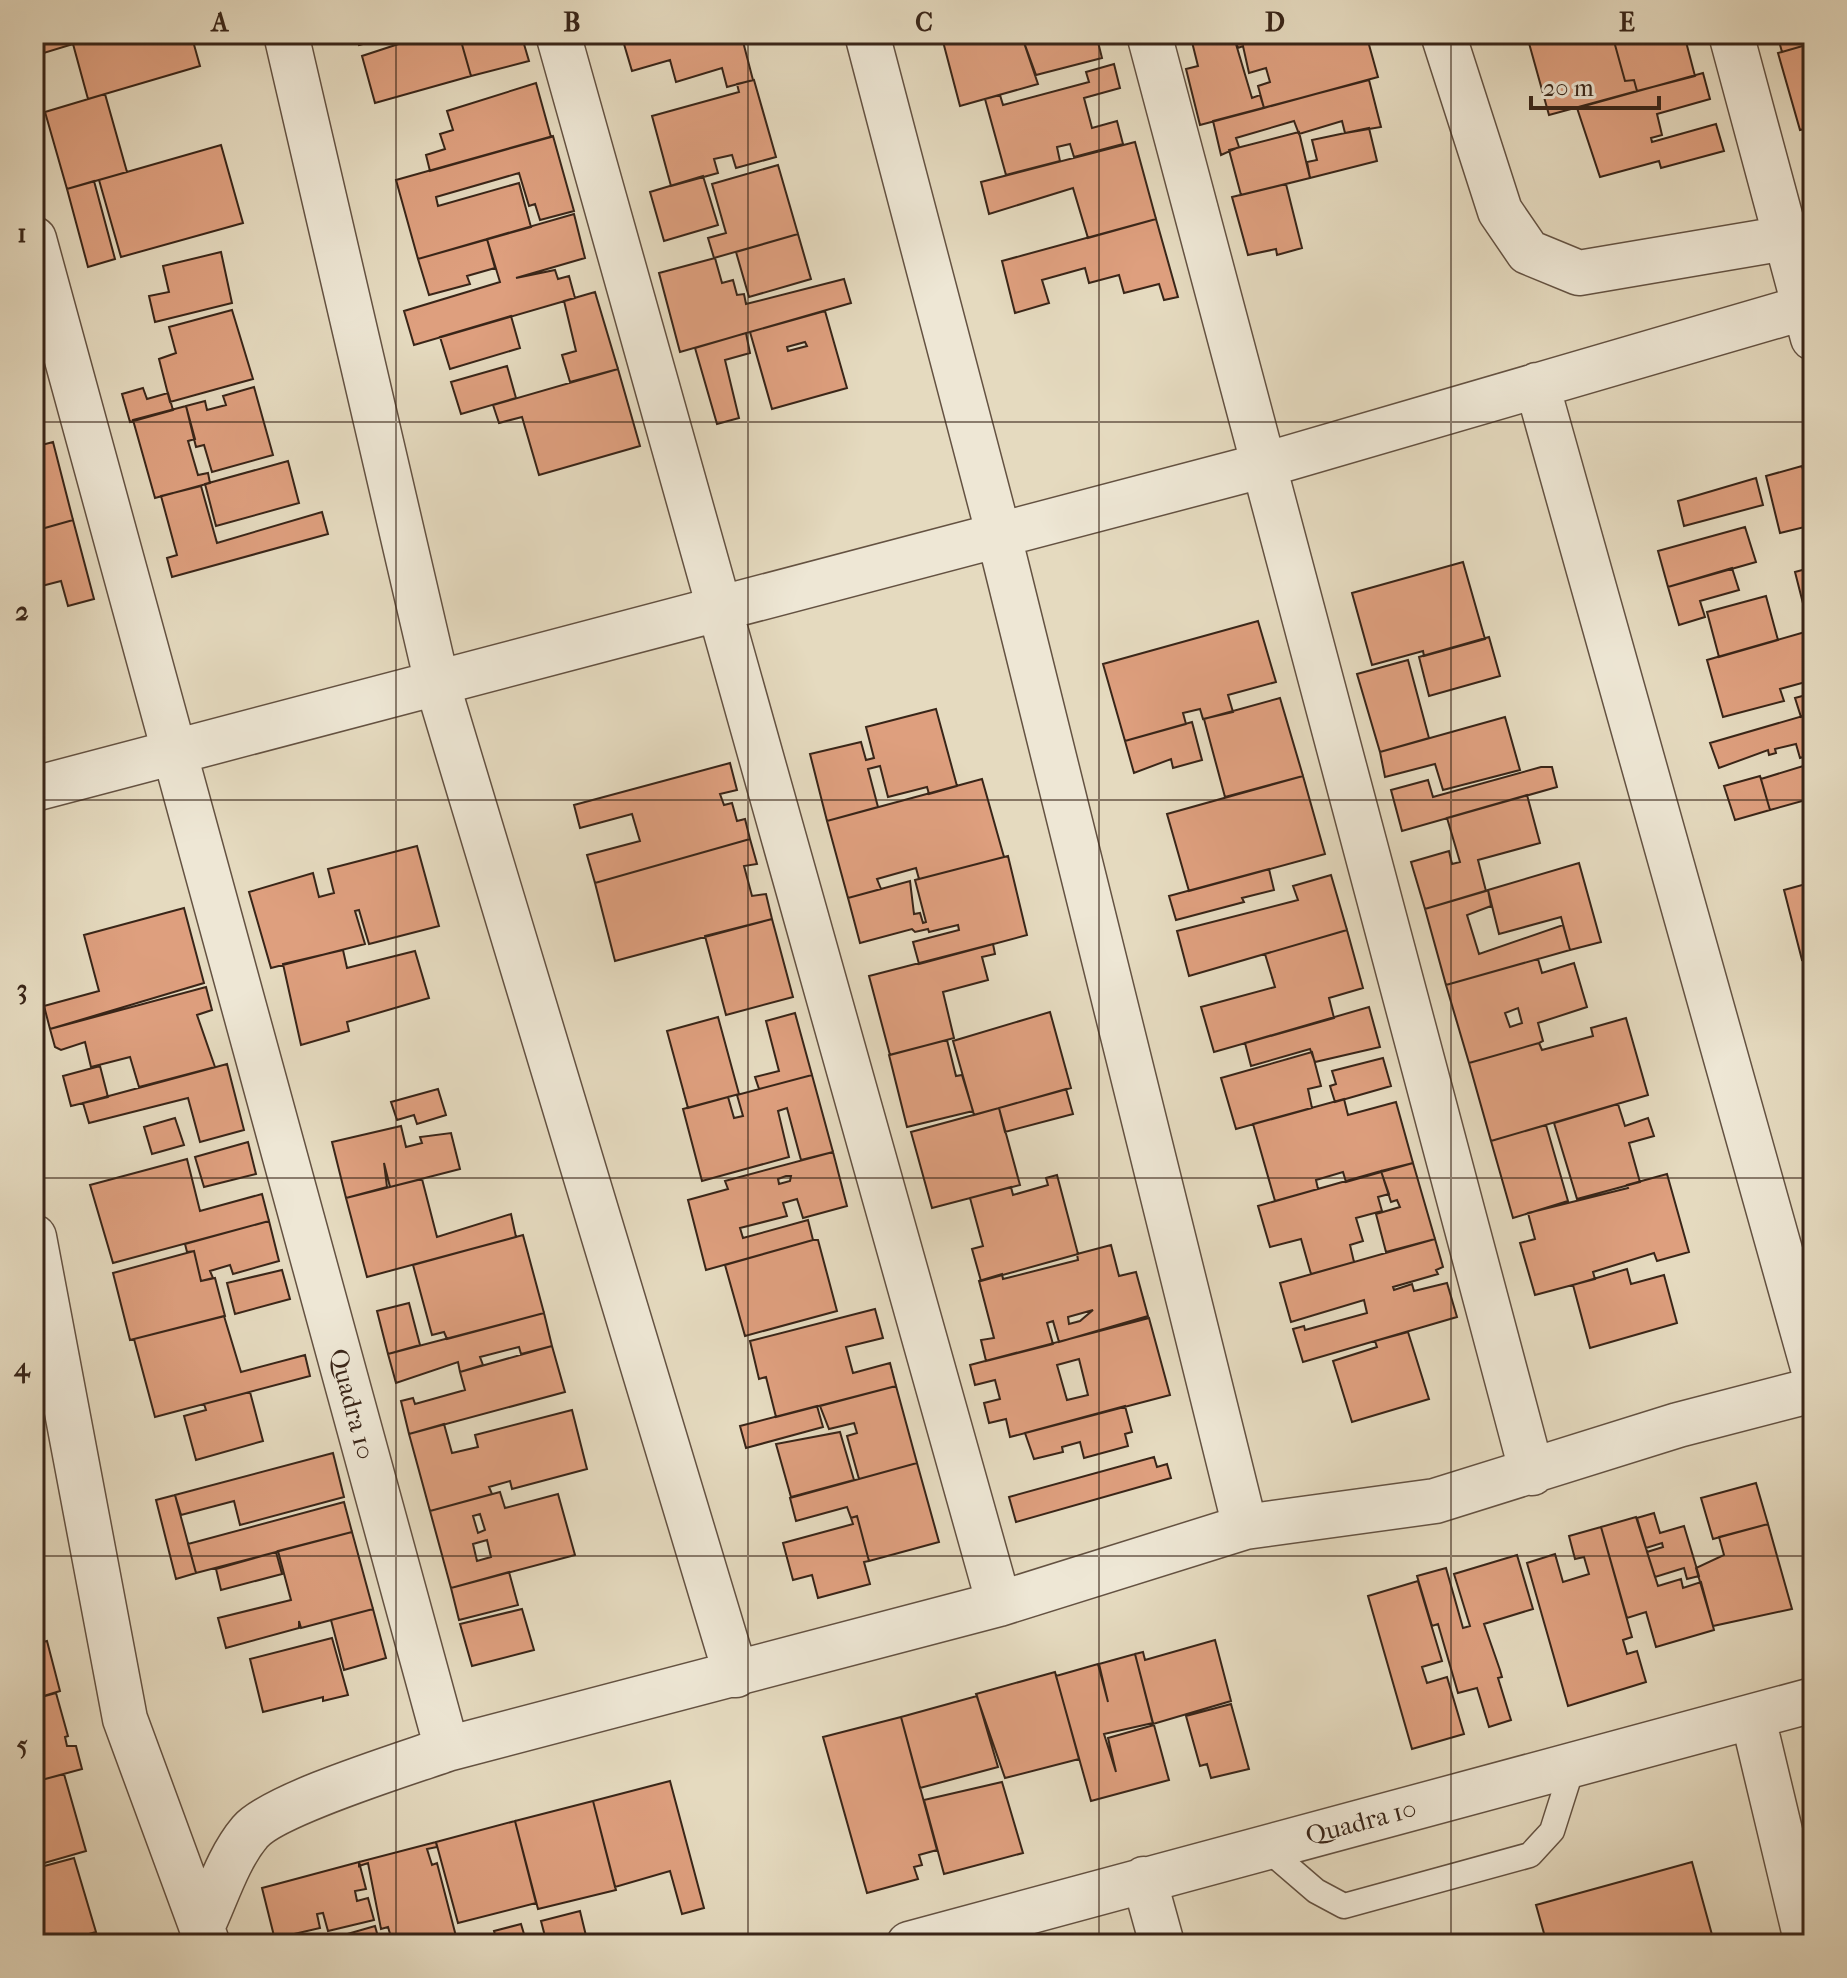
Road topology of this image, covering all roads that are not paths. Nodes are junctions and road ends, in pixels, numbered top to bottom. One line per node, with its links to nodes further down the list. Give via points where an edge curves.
1 (286, 34): 14 (street)
2 (558, 34): 13 (street)
3 (867, 34): 12 (street)
4 (1149, 34): 11 (street)
5 (1443, 34): 7 (street, via 1500,211 1528,252 1579,273)
6 (1731, 34): 7 (street)
7 (1786, 238): 9 (street)
8 (34, 239): 15 (street, Quadra 10)
9 (1810, 317): 10 (street)
10 (1537, 385): 11 (street); 18 (street)
11 (1265, 465): 12 (street); 20 (street)
12 (999, 536): 13 (street); 21 (street)
13 (719, 610): 14 (street); 22 (street)
14 (437, 683): 15 (street); 23 (street)
15 (172, 751): 16 (street); 26 (street, Quadra 10)
16 (34, 789)
17 (34, 1237): 30 (street, via 125,1719)
18 (1813, 1368)
19 (1813, 1390): 20 (street, via 1678,1425)
20 (1532, 1473): 21 (street, via 1435,1501)
21 (1245, 1527): 22 (street)
22 (999, 1604): 23 (street)
23 (736, 1675): 26 (street)
24 (1813, 1700): 25 (street, Quadra 10)
25 (1753, 1718): 27 (street, Quadra 10); 33 (street)
26 (447, 1749): 30 (street, via 279,1811 251,1831 232,1860)
27 (1573, 1765): 28 (street, Quadra 10); 28 (lane, via 1552,1831 1530,1855 1344,1906 1316,1891)
28 (1265, 1847): 29 (street, Quadra 10)
29 (1144, 1879): 31 (street, Quadra 10); 32 (street)
30 (205, 1935)
31 (909, 1944)
32 (1162, 1944)
33 (1807, 1944)

